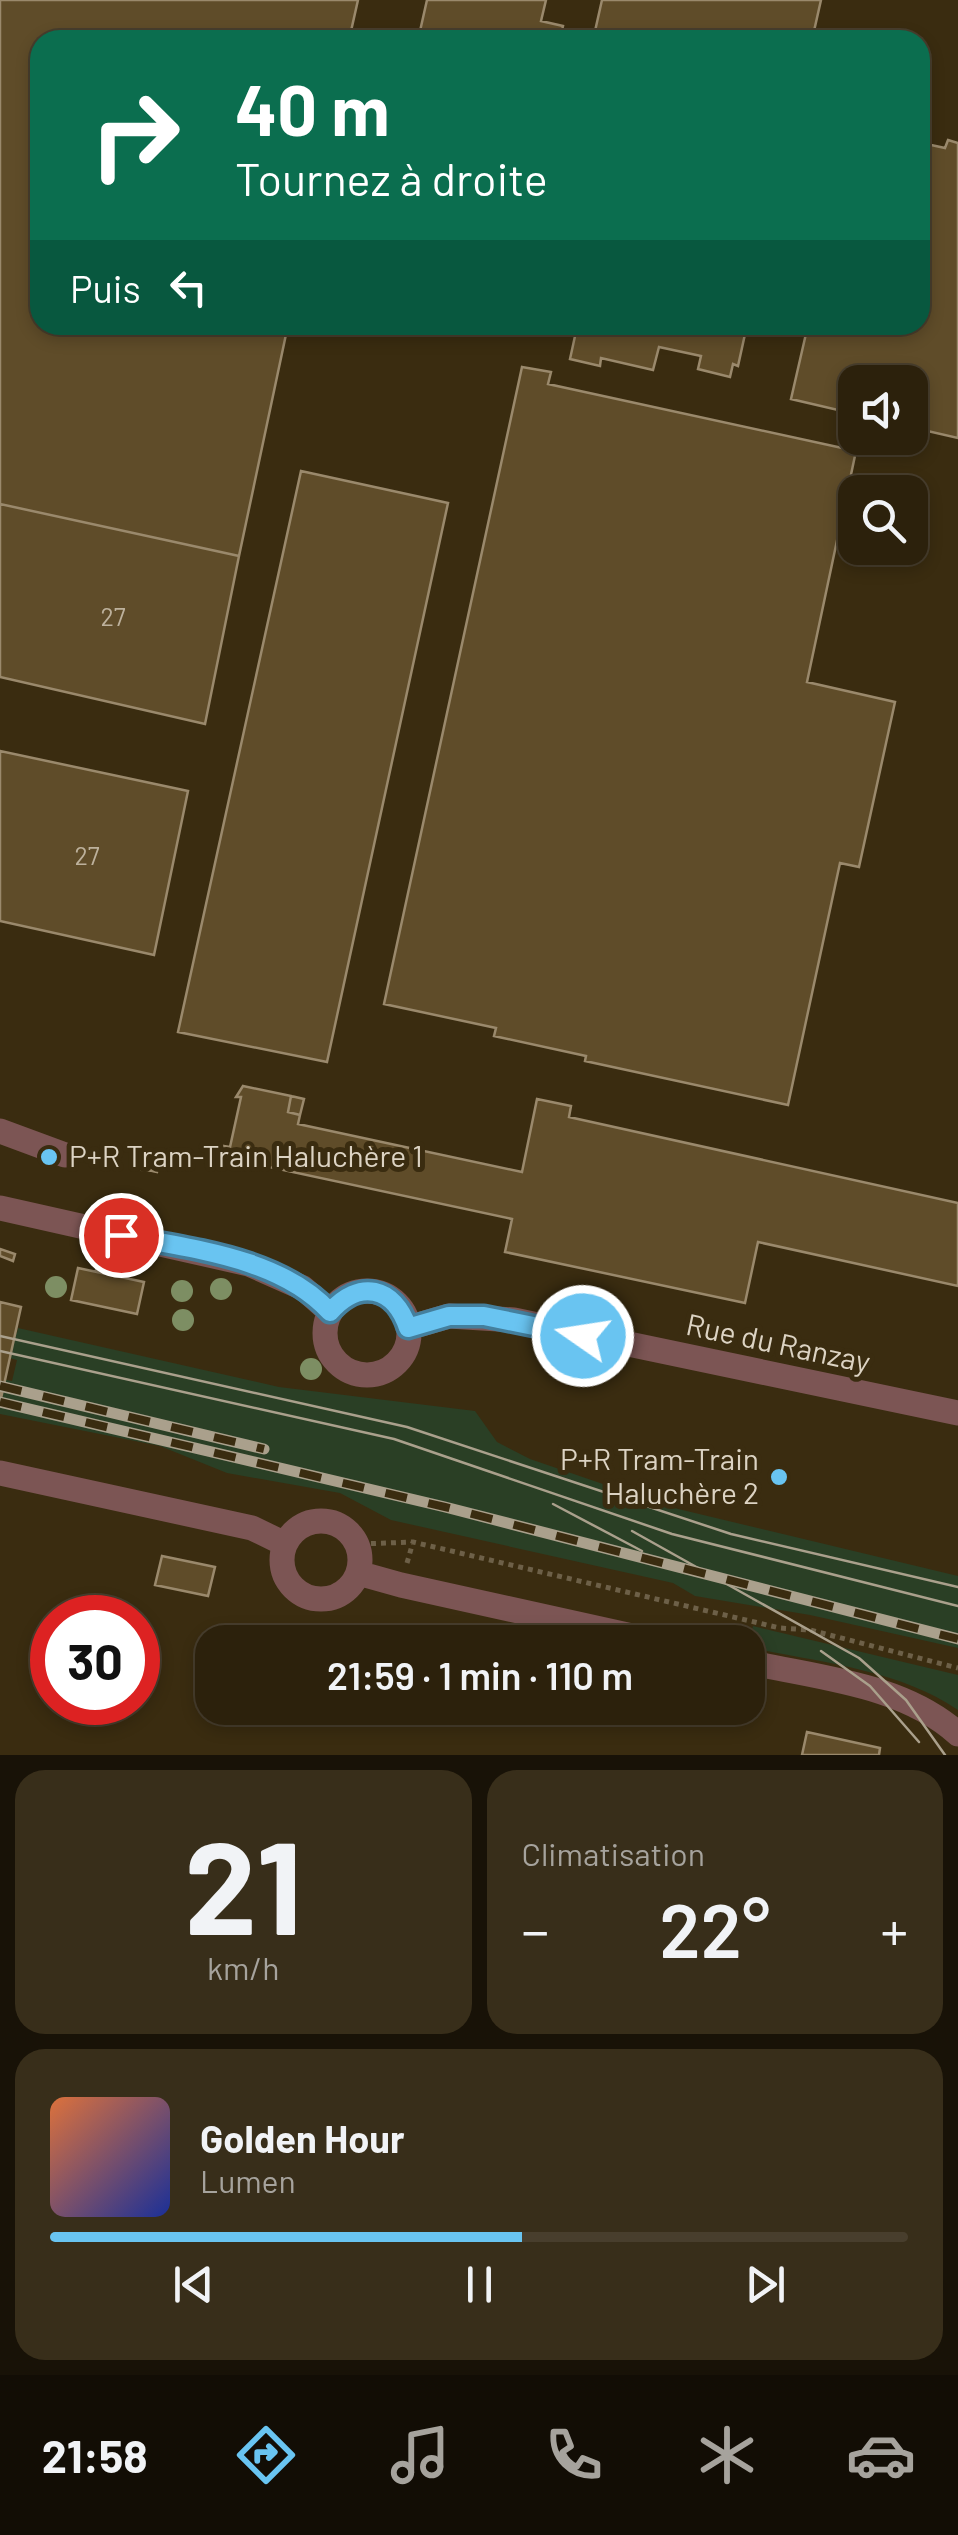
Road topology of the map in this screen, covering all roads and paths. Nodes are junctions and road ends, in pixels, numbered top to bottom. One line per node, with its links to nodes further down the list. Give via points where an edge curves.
1 (0, 1131): 2 (street)
2 (66, 1155)
3 (0, 1196): 5 (street)
4 (0, 1208): 5 (street)
5 (31, 1216): 6 (street, via 249,1264 303,1288)
6 (330, 1312): 7 (street, via 342,1299 375,1292 391,1298); 7 (street, via 330,1353 365,1374 380,1373 402,1355)
7 (408, 1328): 8 (street, Rue du Ranzay, via 449,1316 514,1320)
8 (958, 1413)
9 (0, 1472): 11 (street, via 252,1528)
10 (413, 1542): 12 (path); 13 (path); 17 (path)
11 (285, 1544): 12 (street, via 298,1528 318,1520 339,1524); 14 (street, via 285,1576 308,1597 335,1596)
12 (358, 1545): 14 (street)
13 (406, 1567)
14 (358, 1573): 15 (street)
15 (582, 1625)
16 (765, 1666): 18 (street, via 897,1697)
17 (958, 1668)
18 (958, 1734)

